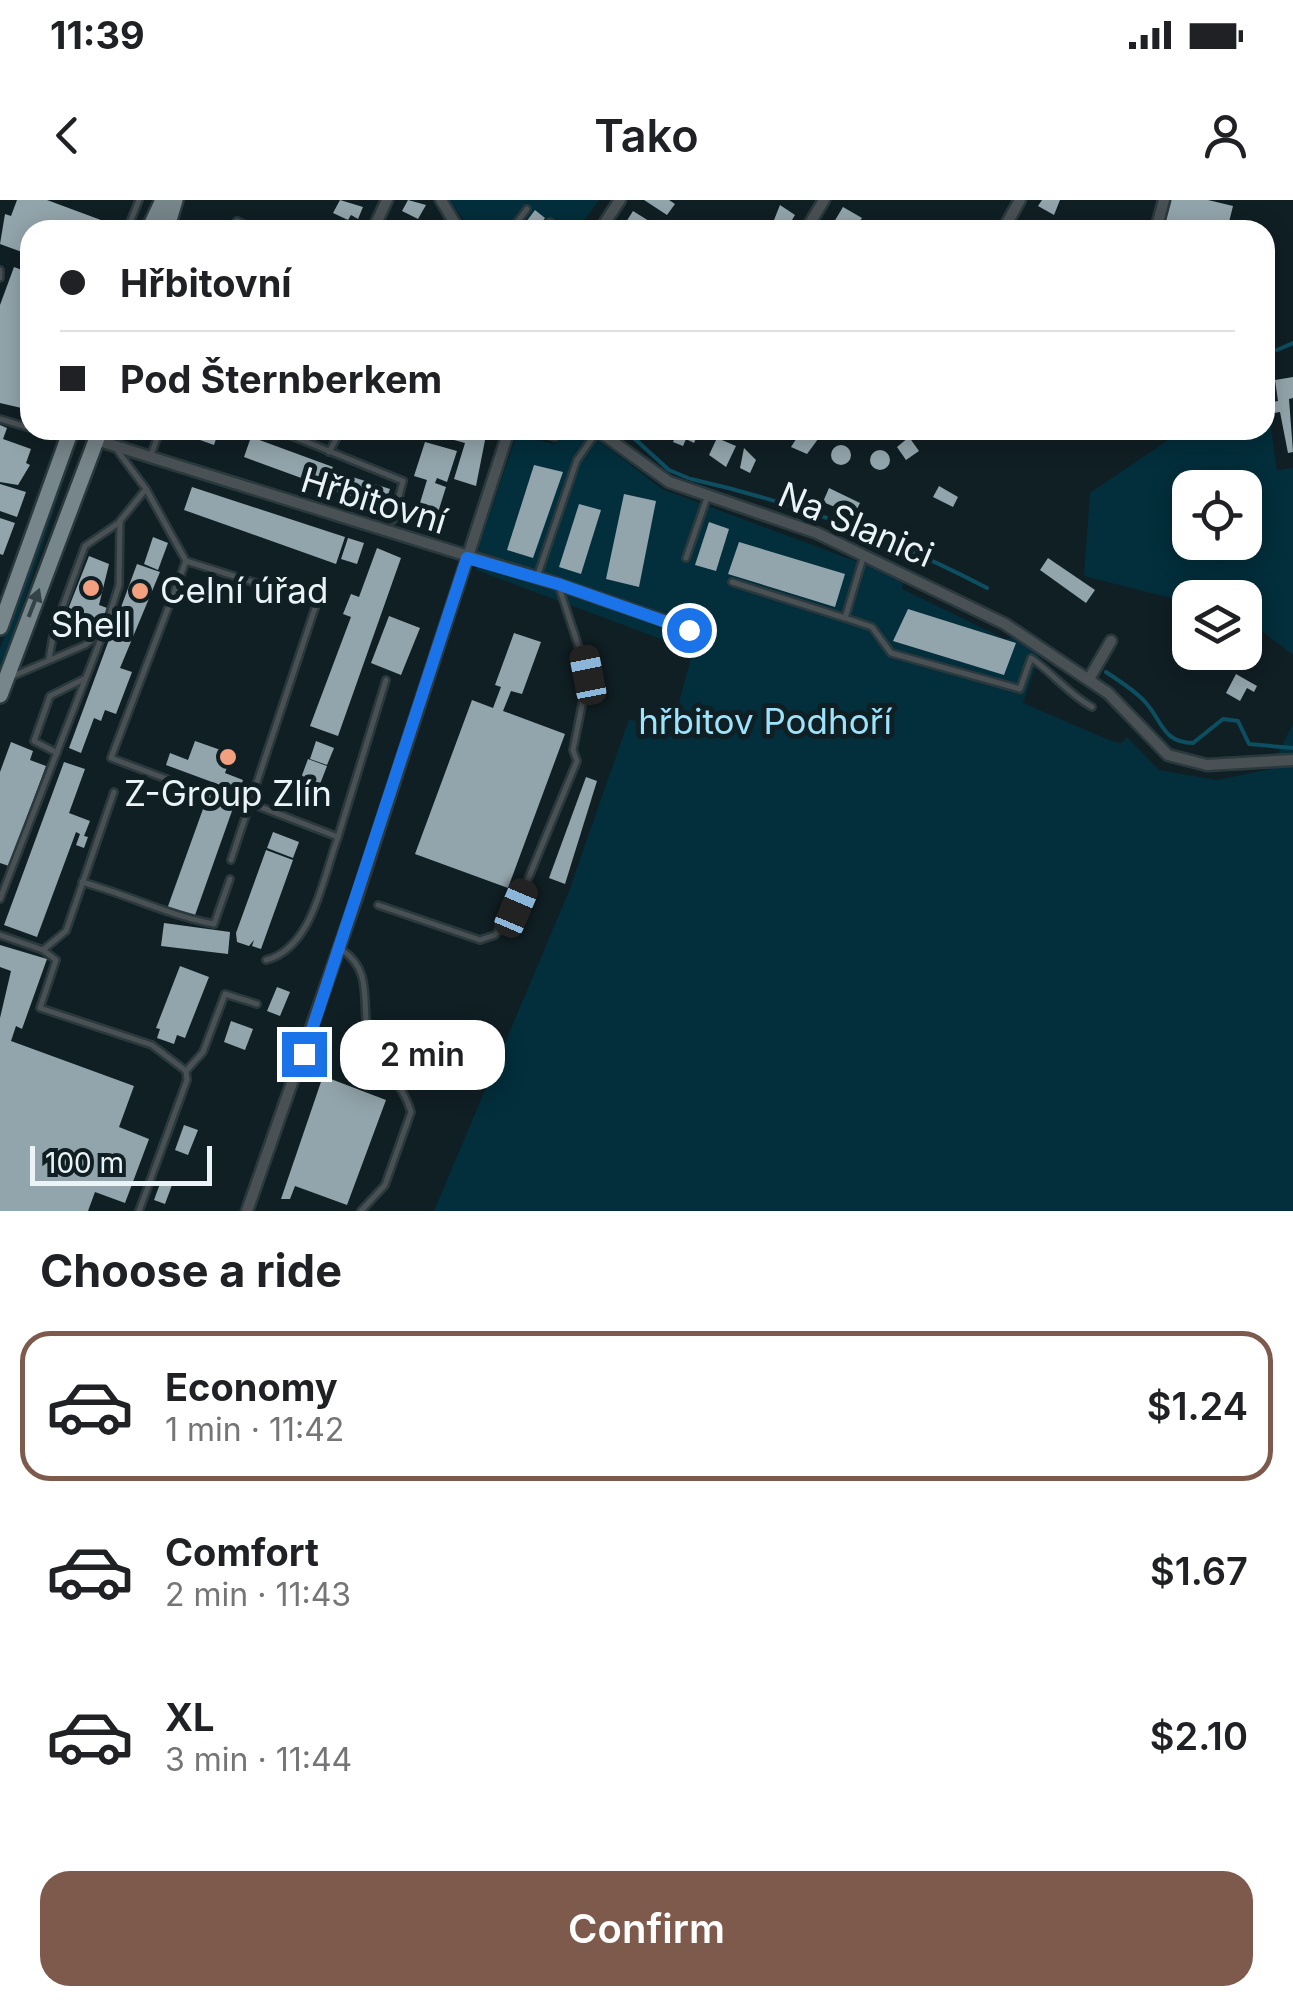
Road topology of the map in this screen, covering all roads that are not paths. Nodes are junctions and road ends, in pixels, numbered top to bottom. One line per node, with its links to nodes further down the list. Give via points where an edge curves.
1 (526, 208): 2 (lane)
2 (517, 220)
3 (0, 270): 4 (lane)
4 (0, 278)
5 (68, 440): 29 (main road)
6 (96, 440): 37 (main road, one-way to 6)
7 (105, 440): 14 (street, Hřbitovní)
8 (156, 440): 16 (lane)
9 (301, 440): 15 (lane)
10 (336, 440): 15 (lane)
11 (507, 440): 22 (street)
12 (591, 440): 25 (lane, via 577,460)
13 (612, 440): 18 (street, Na Slanici, via 670,482)
14 (114, 446): 16 (street, Hřbitovní); 17 (lane)
15 (330, 452): 19 (lane, via 402,482)
16 (150, 458): 22 (street, Hřbitovní)
17 (146, 489): 20 (lane); 24 (lane)
18 (708, 496): 21 (street, Na Slanici); 23 (lane)
19 (393, 520)
20 (120, 522): 30 (lane, via 119,585); 33 (lane, via 85,546)
21 (864, 555): 28 (lane); 35 (street, Na Slanici, via 1005,624)
22 (467, 558): 25 (street, Hřbitovní); 51 (street)
23 (686, 558)
24 (186, 561): 42 (lane, via 111,758); 43 (lane, via 317,602)
25 (537, 577): 27 (street, Hřbitovní)
26 (732, 582): 28 (lane)
27 (558, 584): 31 (street, Hřbitovní); 49 (lane, via 588,675 573,750 577,761 516,908 495,935 480,940)
28 (845, 618): 38 (lane, via 872,626 891,652 1020,690 1031,658 1066,692)
29 (0, 627)
30 (105, 629): 33 (lane, via 85,646); 34 (lane)
31 (694, 630)
32 (1111, 641): 35 (street)
33 (49, 660): 37 (lane)
34 (86, 678): 39 (lane); 39 (lane, via 50,696 34,741)
35 (1090, 679): 40 (street, Na Slanici, via 1152,743 1178,759 1207,765)
36 (386, 680): 44 (lane)
37 (3, 687)
38 (1092, 706)
39 (58, 754): 48 (lane)
40 (1293, 760)
41 (114, 792): 47 (lane)
42 (201, 792)
43 (250, 803): 44 (lane); 45 (lane)
44 (338, 837): 53 (lane, via 302,936)
45 (230, 860)
46 (230, 878): 47 (lane, via 214,924 166,915 141,898)
47 (82, 882): 52 (lane, via 66,931)
48 (0, 898)
49 (378, 905)
50 (0, 936): 52 (lane)
51 (339, 948): 57 (street); 58 (lane, via 359,967 370,1046 397,1077 411,1112 385,1184)
52 (43, 950): 55 (lane, via 56,960 40,1008 152,1044)
53 (266, 960)
54 (258, 1004): 55 (lane, via 226,994 203,1052)
55 (186, 1070): 56 (lane)
56 (138, 1211)
57 (246, 1211)
58 (360, 1211)

